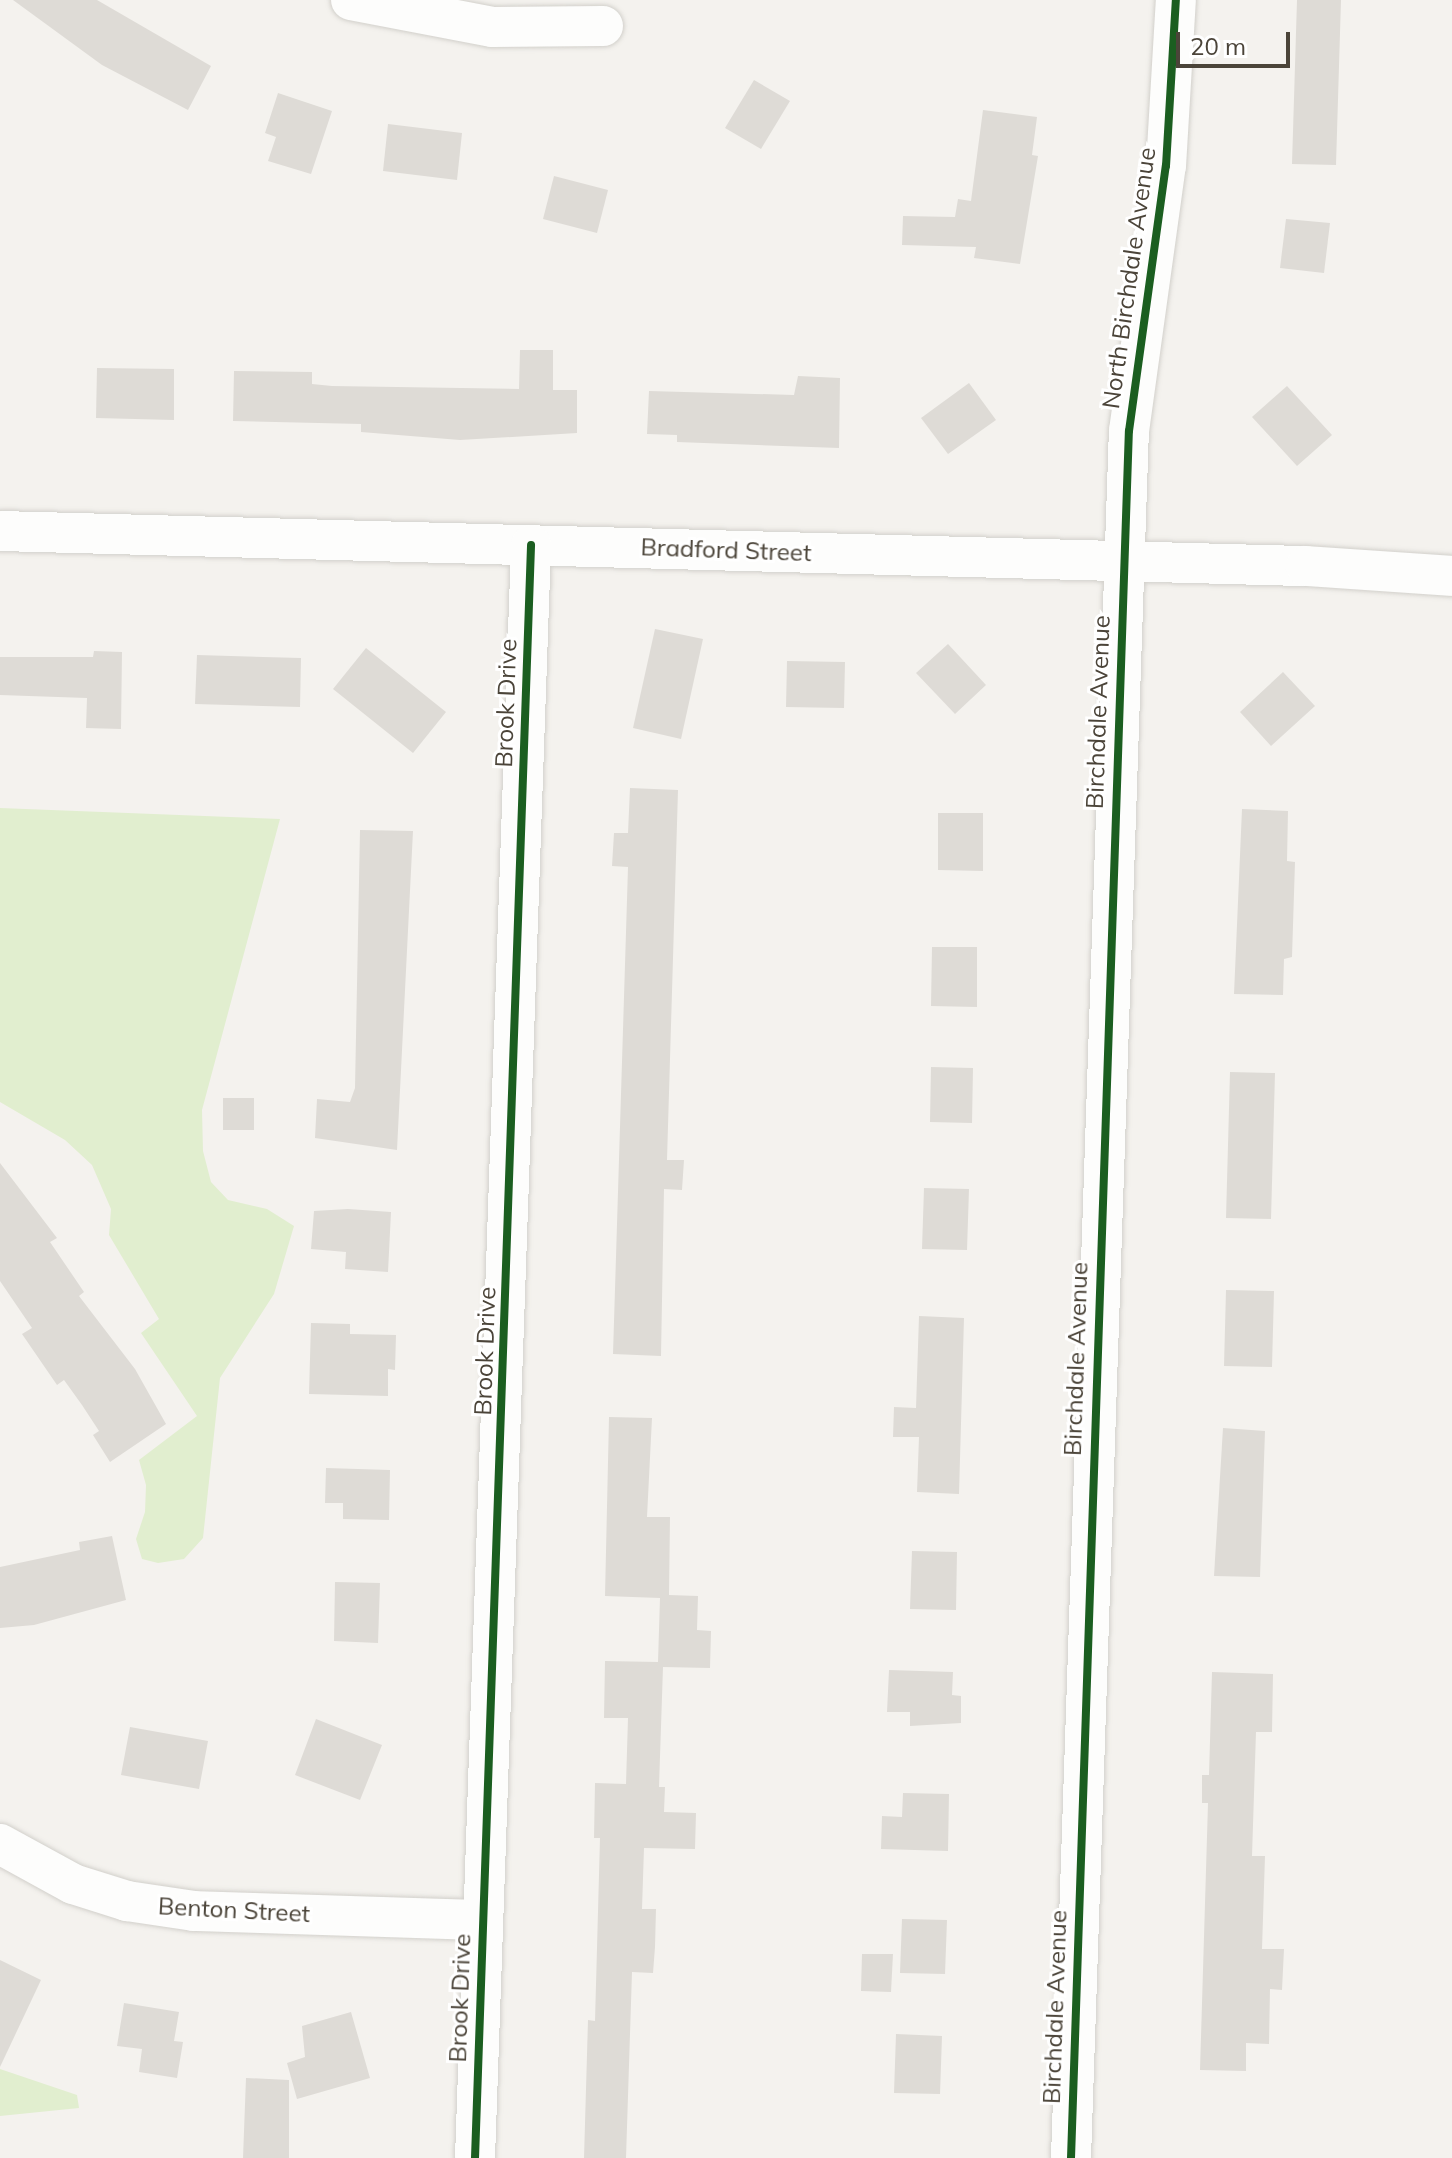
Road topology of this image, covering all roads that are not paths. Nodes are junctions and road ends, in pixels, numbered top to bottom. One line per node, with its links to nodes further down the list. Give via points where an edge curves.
1 (351, 0): 3 (street, via 492,27)
2 (1176, 0): 6 (street, North Birchdale Avenue, via 1166,166 1129,431)
3 (603, 26)
4 (0, 531): 5 (street, Bradford Street)
5 (531, 545): 6 (street, Bradford Street); 9 (street, Brook Drive)
6 (1123, 562): 7 (street, Bradford Street); 11 (street, Birchdale Avenue)
7 (1452, 576)
8 (0, 1844): 9 (street, Benton Street, via 73,1884 127,1901 194,1911)
9 (482, 1920): 10 (street, Brook Drive)
10 (475, 2158)
11 (1071, 2158)

